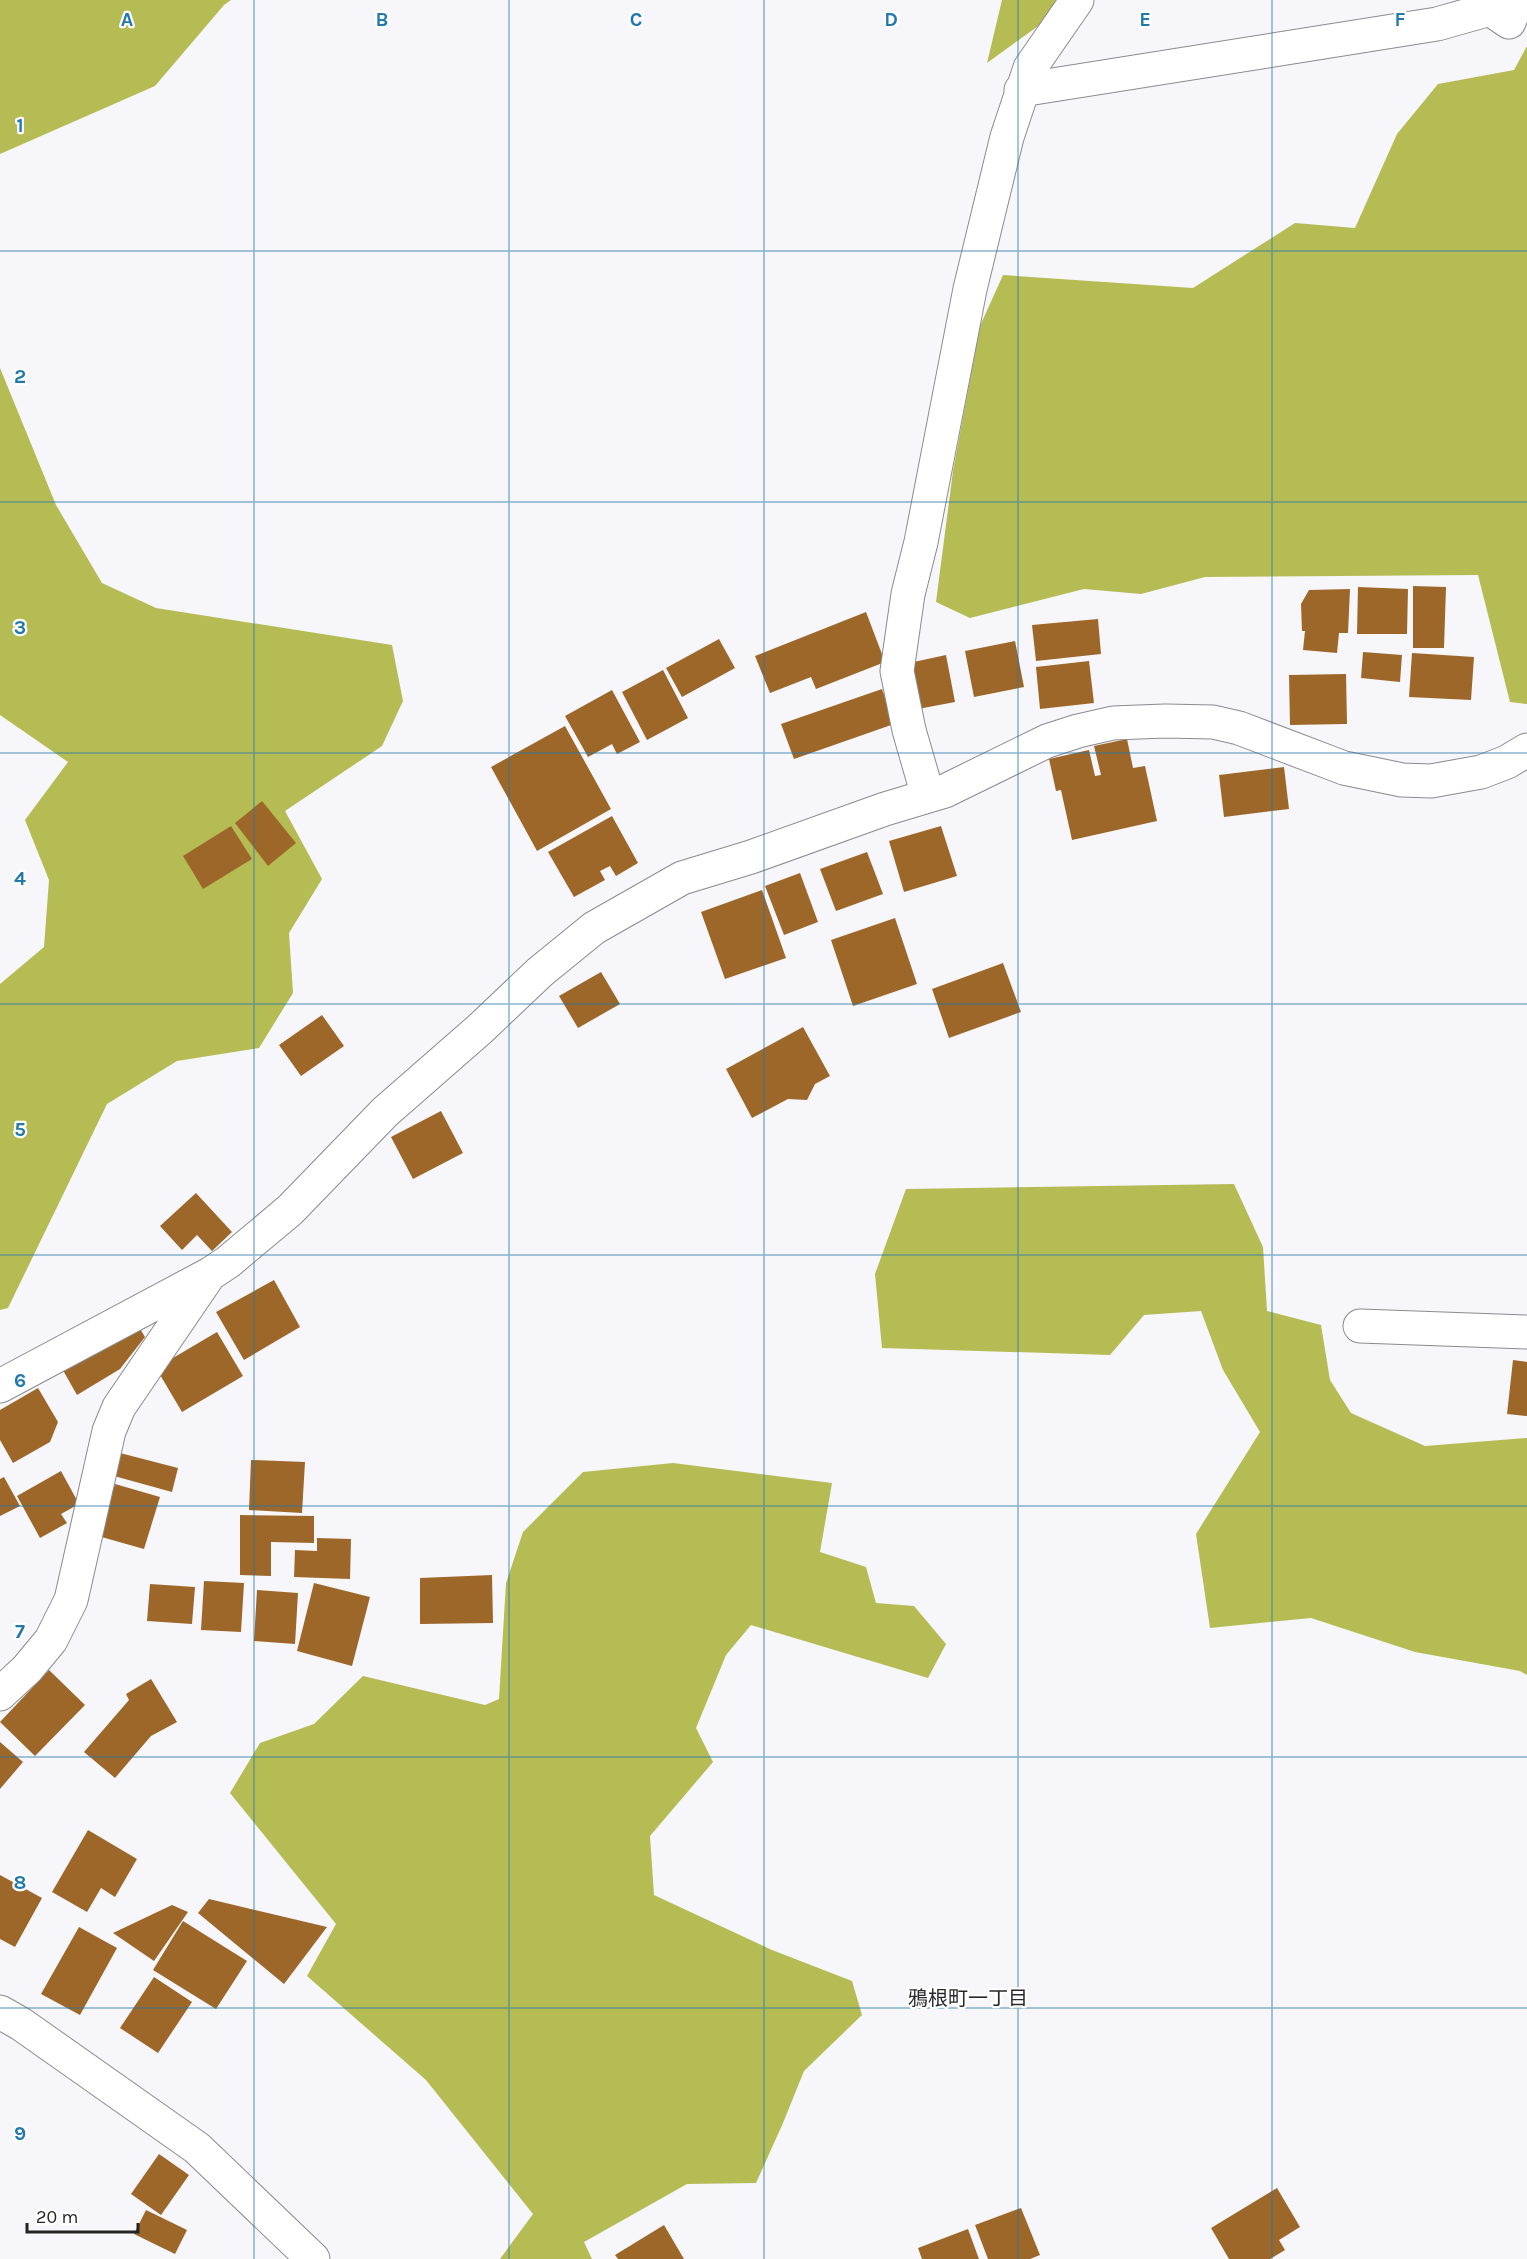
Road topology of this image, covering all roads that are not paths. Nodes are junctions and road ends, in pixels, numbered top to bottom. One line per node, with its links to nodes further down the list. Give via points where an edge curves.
1 (1077, 0): 3 (street, via 1030,68)
2 (1496, 3): 3 (street, via 1437,24)
3 (1021, 90): 5 (street, via 970,289 908,594 897,671)
4 (1527, 750): 5 (street, via 1481,772 1431,781 1402,780 1344,768 1239,728 1165,721 1113,723 1047,741)
5 (928, 796): 6 (street, via 682,878 594,928 385,1112 290,1210)
6 (210, 1274): 9 (street); 10 (street, via 119,1407 71,1600 51,1640)
7 (1360, 1326): 8 (street)
8 (1527, 1332)
9 (0, 1386)
10 (0, 1694)
11 (0, 2012): 12 (street, via 197,2148)
12 (313, 2259)

